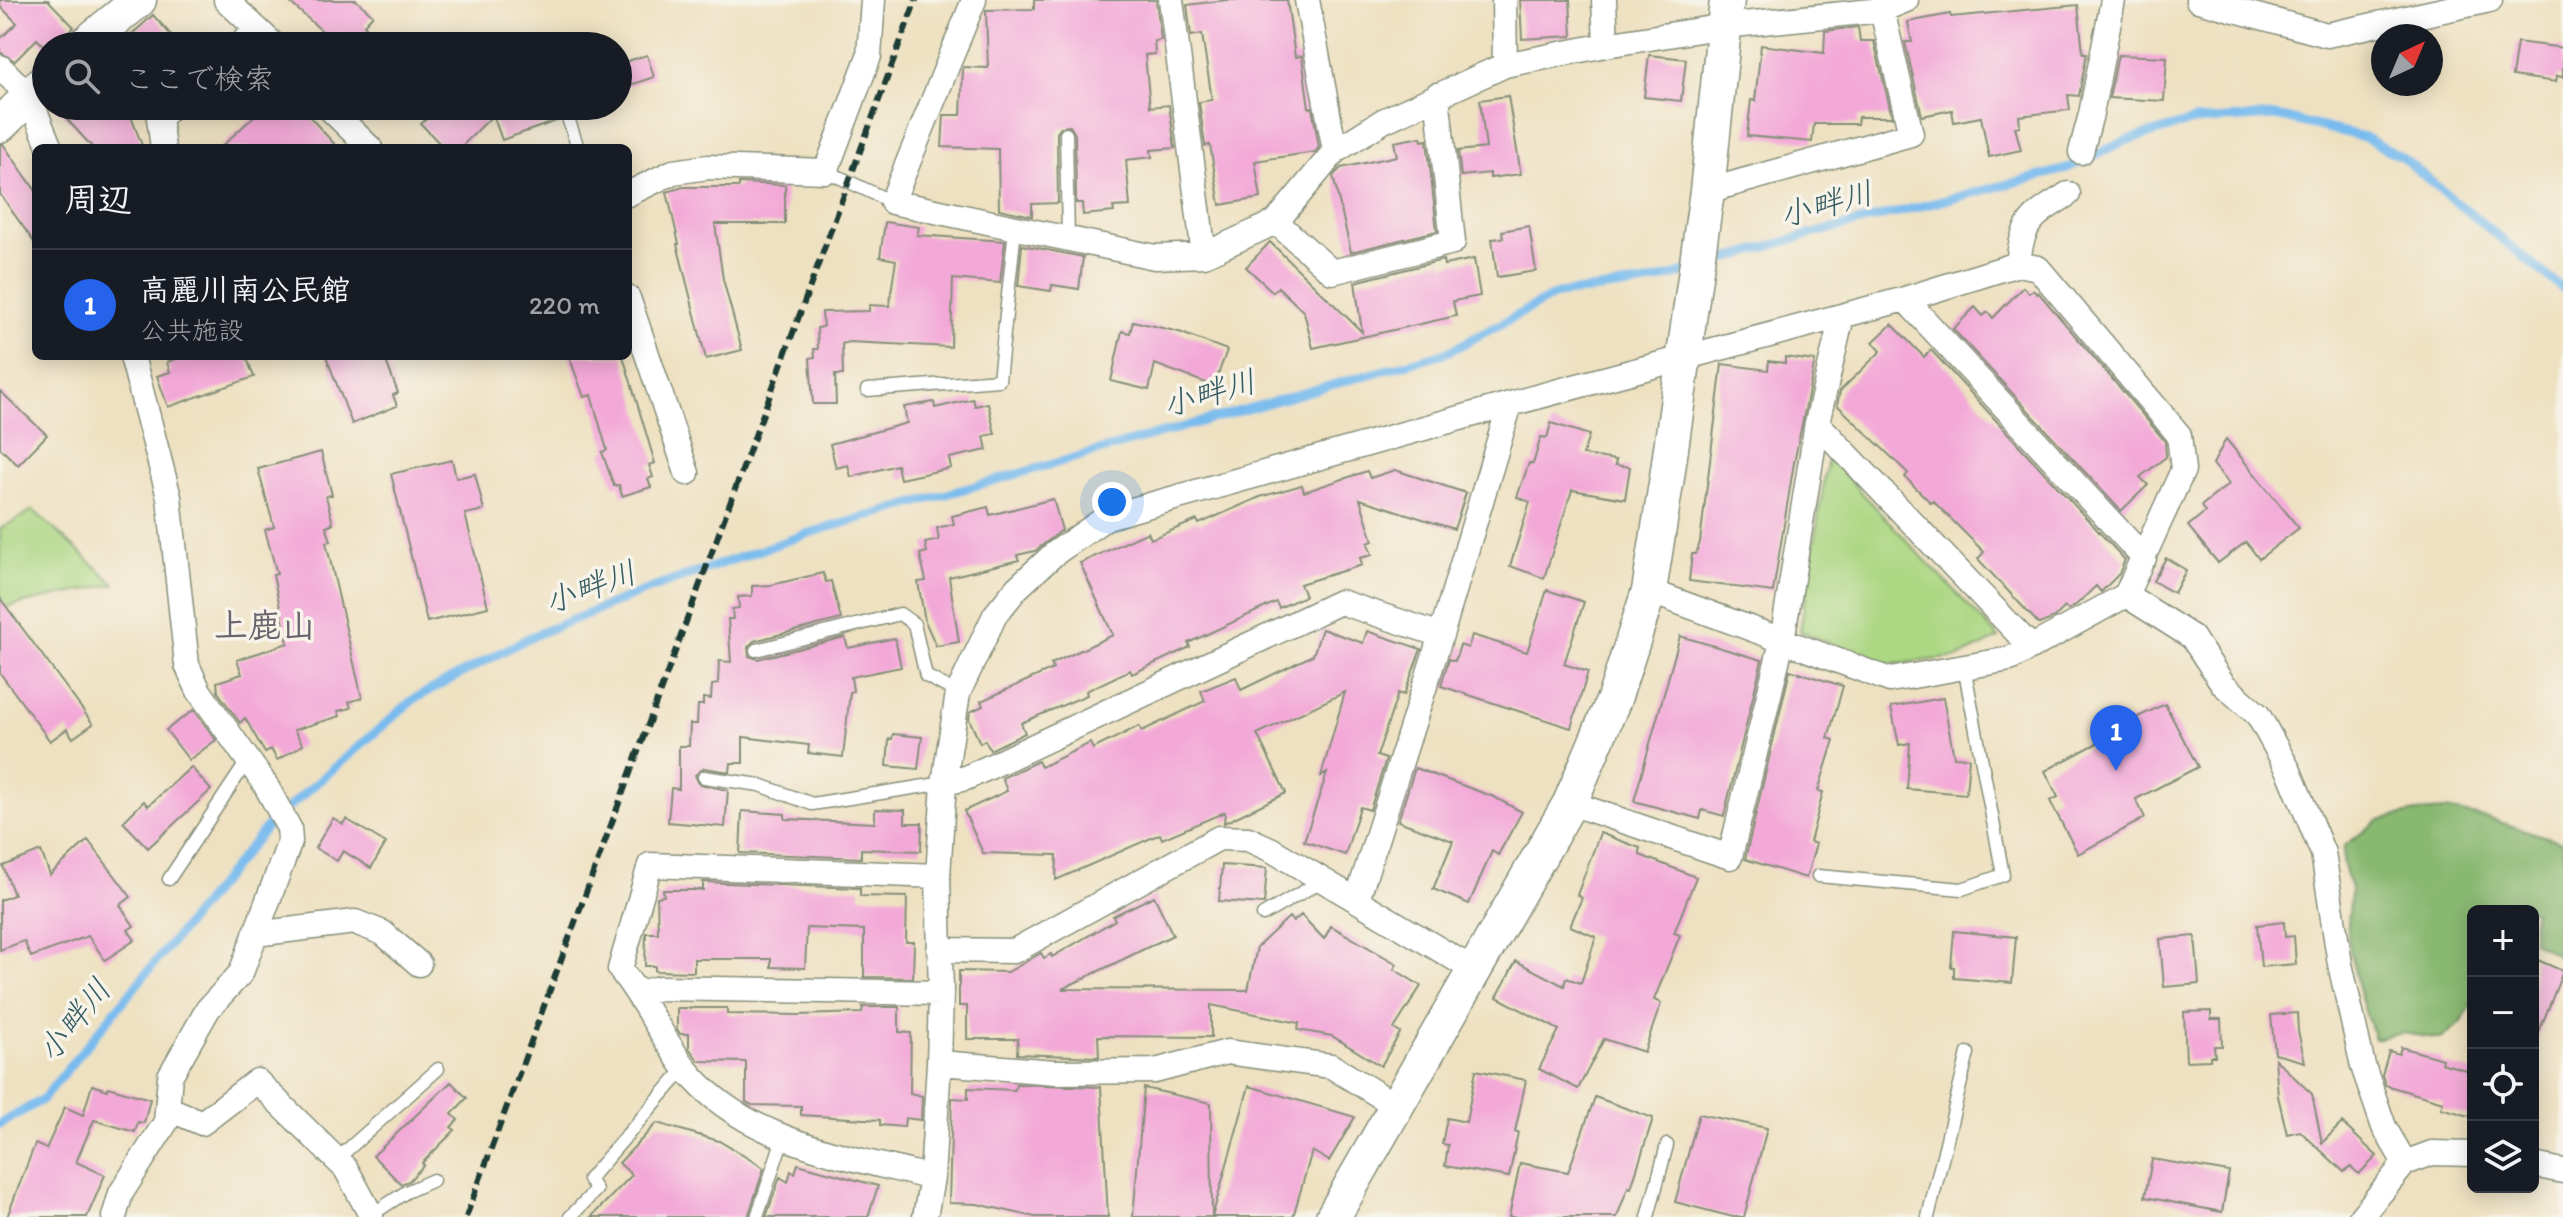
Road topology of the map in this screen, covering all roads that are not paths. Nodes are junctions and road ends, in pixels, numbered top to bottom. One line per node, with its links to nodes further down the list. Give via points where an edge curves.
1 (139, 0): 16 (street)
2 (226, 0): 17 (street)
3 (873, 0): 36 (street, via 869,56)
4 (974, 0): 40 (street)
5 (1171, 0): 44 (street)
6 (1307, 0): 34 (street)
7 (1504, 0): 19 (street)
8 (1604, 0): 18 (street)
9 (1906, 0): 14 (street)
10 (2113, 0): 35 (street)
11 (2198, 0): 13 (street, via 2327,35)
12 (2490, 0): 13 (street)
13 (2425, 6)
14 (1882, 10): 15 (street); 39 (street, via 1911,134)
15 (1726, 13): 18 (street); 39 (street)
16 (100, 32)
17 (260, 32)
18 (1606, 45): 19 (street)
19 (1505, 65): 23 (street)
20 (0, 67): 21 (street)
21 (32, 85)
22 (32, 94): 28 (street)
23 (1437, 95): 34 (street); 41 (street, via 1453,242 1332,272)
24 (44, 120): 30 (street)
25 (159, 120): 31 (street)
26 (341, 120): 32 (street)
27 (569, 120): 33 (lane)
28 (0, 125)
29 (1066, 134): 43 (lane)
30 (49, 144)
31 (162, 144)
32 (366, 144)
33 (577, 144)
34 (1335, 151): 41 (street)
35 (2081, 152)
36 (826, 171): 37 (street, via 708,167 673,172); 40 (lane)
37 (632, 192)
38 (2068, 194): 45 (street, via 2037,214 2021,238)
39 (1706, 200): 49 (street)
40 (892, 202): 42 (street)
41 (1276, 222): 44 (street)
42 (1015, 229): 43 (street); 51 (lane, via 999,380)
43 (1068, 239): 44 (street, via 1155,257)
44 (1204, 255)
45 (2018, 264): 46 (street); 55 (street, via 2038,268 2179,435 2183,470)
46 (1905, 299): 48 (street); 55 (street)
47 (632, 310): 54 (street)
48 (1842, 316): 49 (street); 53 (street)
49 (1684, 349): 52 (street); 56 (street)
50 (133, 360): 64 (street, via 169,497 187,665)
51 (867, 390)
52 (1510, 404): 58 (street); 63 (street, via 1107,517 1017,588 995,615)
53 (1817, 423): 59 (street); 60 (street)
54 (687, 473)
55 (2144, 558): 57 (street)
56 (1649, 591): 59 (street); 67 (street, via 1614,699)
57 (2126, 595): 60 (street); 90 (street, via 2192,637 2223,684 2258,715 2289,771 2323,853 2363,1066 2384,1127)
58 (1441, 635): 66 (street, via 1340,602 966,778); 72 (street)
59 (1782, 641): 62 (street, via 1890,680); 67 (street, via 1730,857)
60 (2031, 647): 62 (street, via 2010,659)
61 (756, 650): 63 (lane, via 900,614 914,624 926,676)
62 (1964, 666): 69 (lane, via 2003,875 1962,889)
63 (958, 693): 66 (street)
64 (248, 760): 70 (lane); 74 (street, via 289,828 290,841)
65 (704, 777): 66 (lane, via 760,785 812,804)
66 (944, 783): 68 (street)
67 (1570, 803): 77 (street)
68 (938, 876): 75 (street); 78 (street, via 650,865 620,969)
69 (1818, 876)
70 (169, 879)
71 (1323, 880): 72 (street); 73 (lane); 75 (street, via 1248,839 1219,838 1014,951)
72 (1357, 900): 77 (street)
73 (1263, 915)
74 (255, 934): 76 (street, via 355,922 383,933); 85 (street, via 241,973 208,1009 170,1076)
75 (939, 950): 79 (street)
76 (419, 964)
77 (1474, 970): 84 (street)
78 (639, 993): 79 (street, via 659,988); 82 (street)
79 (941, 993): 81 (street)
80 (1968, 1053): 102 (lane)
81 (939, 1063): 84 (street, via 1055,1072 1155,1071 1227,1052 1331,1066); 93 (street)
82 (685, 1068): 86 (street, via 747,1122); 97 (lane, via 589,1179 596,1190)
83 (438, 1069): 89 (lane)
84 (1395, 1105): 100 (street)
85 (167, 1108): 89 (street, via 202,1123 257,1081); 96 (street, via 166,1122 121,1193)
86 (783, 1138): 93 (street); 98 (lane)
87 (1667, 1145): 101 (lane)
88 (2467, 1154): 90 (street, via 2432,1153)
89 (337, 1159): 95 (street)
90 (2405, 1163): 103 (street)
91 (2539, 1166): 92 (street)
92 (2563, 1171)
93 (932, 1178): 99 (street)
94 (433, 1180): 95 (lane)
95 (370, 1216)
96 (114, 1217)
97 (570, 1217)
98 (757, 1217)
99 (925, 1217)
100 (1333, 1217)
101 (1648, 1217)
102 (1928, 1217)
103 (2361, 1217)

